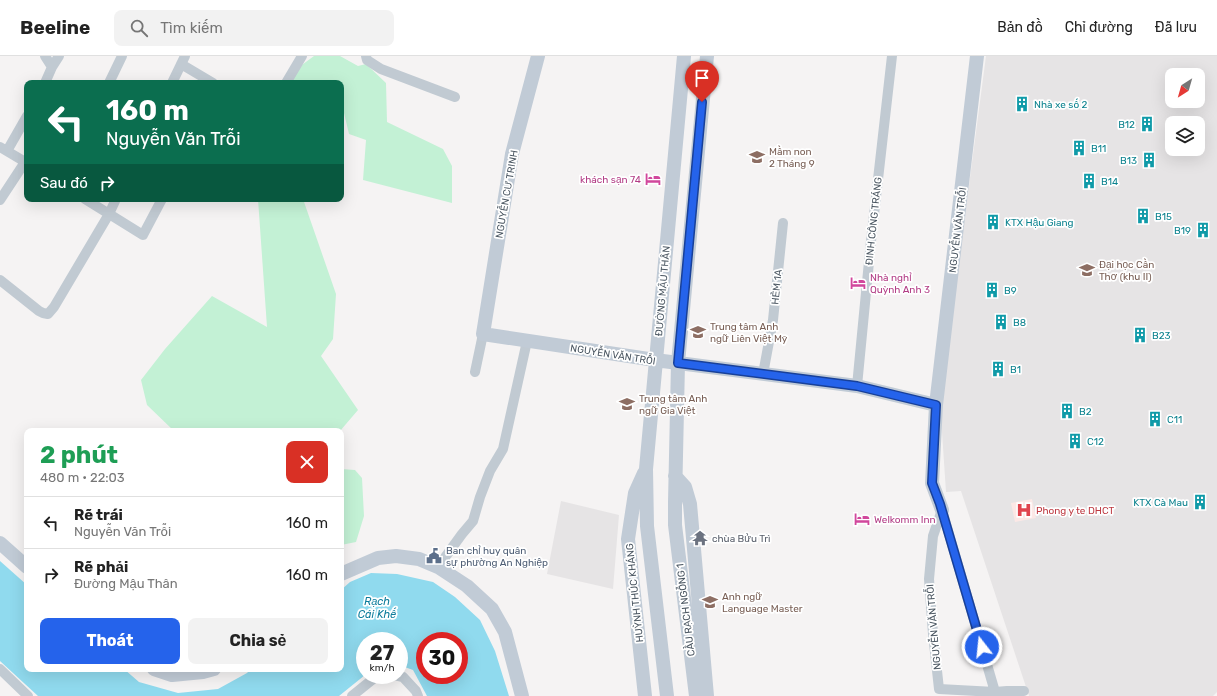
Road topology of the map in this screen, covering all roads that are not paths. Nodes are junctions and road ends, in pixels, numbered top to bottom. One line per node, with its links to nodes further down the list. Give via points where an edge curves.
1 (45, 56): 12 (street)
2 (58, 56): 12 (street)
3 (122, 56): 14 (street)
4 (302, 56): 17 (street)
5 (366, 56): 18 (street, via 367,60 381,69)
6 (538, 56): 30 (street, NGUYỄN CƯ TRINH, via 512,154)
7 (684, 56): 32 (street, ĐƯỜNG MẬU THÂN)
8 (707, 56): 33 (street)
9 (892, 56): 36 (street, ĐINH CÔNG TRÁNG)
10 (977, 56): 37 (street, NGUYỄN VĂN TRỖI)
11 (183, 60): 15 (street); 16 (street)
12 (52, 67): 13 (street)
13 (46, 80)
14 (110, 80)
15 (173, 80)
16 (209, 80)
17 (288, 80)
18 (455, 97)
19 (24, 120): 20 (street)
20 (3, 149): 21 (street)
21 (24, 161)
22 (24, 165): 23 (street)
23 (0, 200)
24 (90, 202): 27 (street)
25 (115, 202): 27 (street)
26 (160, 202): 27 (street, via 143,235)
27 (109, 214): 29 (street, via 48,314 39,311)
28 (783, 223): 35 (street, HẺM 1A, via 773,320)
29 (0, 280)
30 (483, 334): 31 (street); 34 (street, NGUYỄN CƯ TRINH)
31 (527, 341): 32 (street, NGUYỄN VĂN TRỖI); 43 (street, via 503,449 490,471 473,520)
32 (655, 360): 33 (street, NGUYỄN VĂN TRỖI); 38 (street, ĐƯỜNG MẬU THÂN)
33 (678, 363): 35 (street, NGUYỄN VĂN TRỖI); 39 (street)
34 (475, 372)
35 (764, 374): 36 (street, NGUYỄN VĂN TRỖI)
36 (857, 386): 37 (street, NGUYỄN VĂN TRỖI)
37 (936, 405): 40 (street, NGUYỄN VĂN TRỖI, via 932,483)
38 (646, 469): 56 (street, HUỲNH THÚC KHÁNG, via 636,494 628,539); 57 (street, ĐƯỜNG MẬU THÂN, via 648,526)
39 (676, 476): 58 (street, CẦU RẠCH NGỖNG 1, via 675,525); 59 (street, via 685,487 690,504)
40 (942, 510): 51 (street, NGUYỄN VĂN TRỖI); 51 (street, NGUYỄN VĂN TRỖI, via 933,536 929,580 939,689)
41 (0, 543): 42 (street)
42 (24, 564)
43 (438, 567): 44 (street, via 419,559 396,556 378,558); 55 (street, via 467,586 492,609 505,632)
44 (344, 572)
45 (0, 669): 52 (street)
46 (163, 672): 47 (street, via 172,675)
47 (202, 672)
48 (408, 682): 54 (street)
49 (367, 684): 53 (street)
50 (1024, 691): 51 (street, NGUYỄN VĂN TRỖI)
51 (995, 692)
52 (28, 696)
53 (352, 696)
54 (418, 696)
55 (522, 696)
56 (645, 696)
57 (667, 696)
58 (696, 696)
59 (708, 696)

